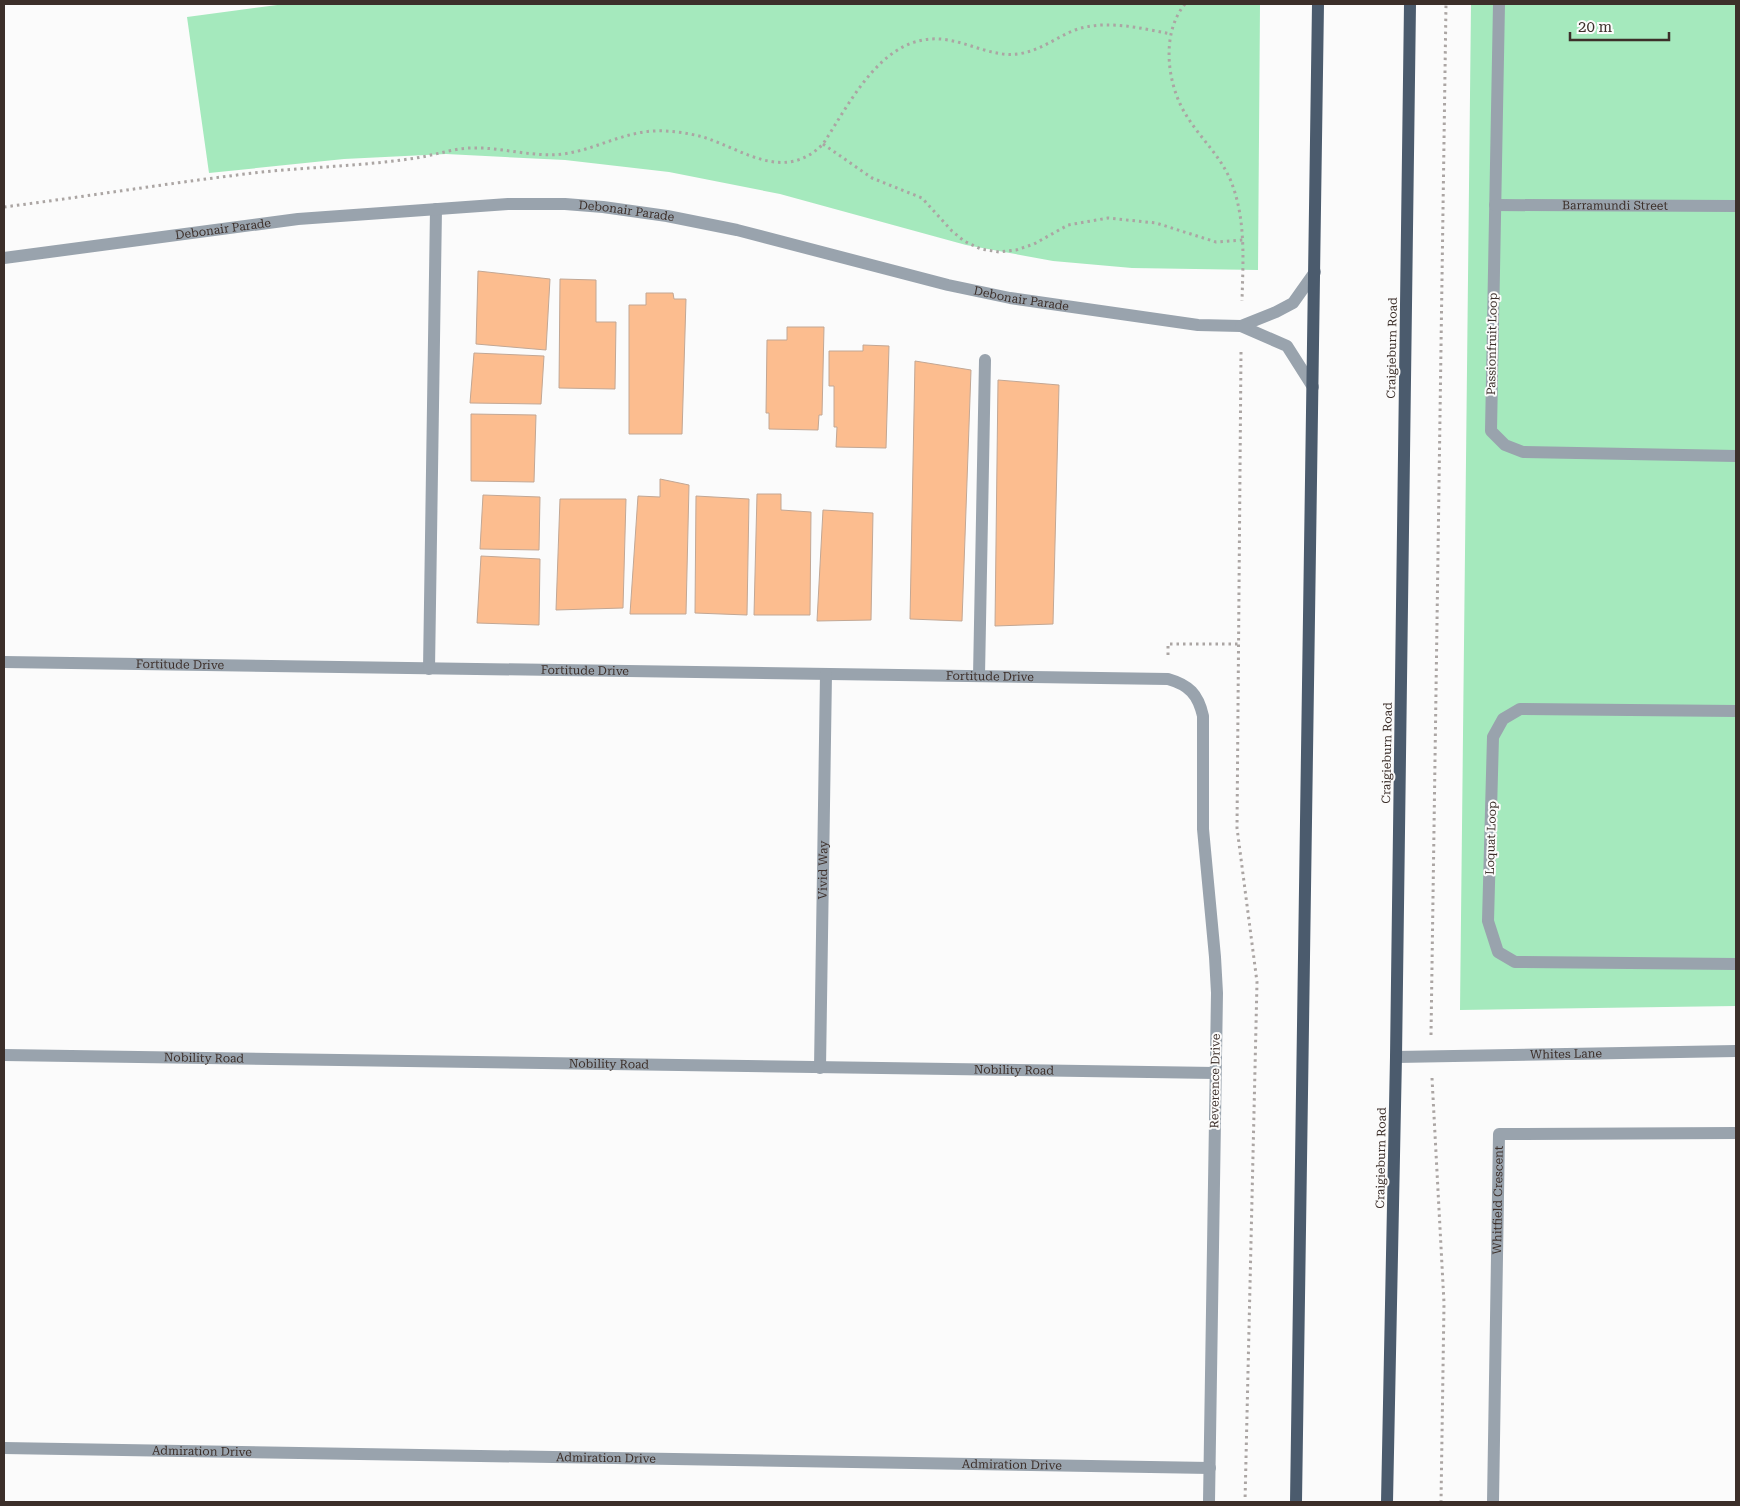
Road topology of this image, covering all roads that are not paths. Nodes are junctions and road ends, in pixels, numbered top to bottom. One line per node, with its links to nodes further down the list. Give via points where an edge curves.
1 (1318, 4): 8 (main road)
2 (1410, 4): 22 (main road, Craigieburn Road)
3 (1499, 4): 4 (street, Passionfruit Loop)
4 (1495, 205): 5 (street, Barramundi Street); 12 (street, Passionfruit Loop, via 1490,431 1505,445 1523,452)
5 (1736, 206)
6 (436, 209): 7 (street, Debonair Parade, via 298,219); 9 (street, Debonair Parade, via 565,204 667,216 818,249 948,285 1010,298 1198,324); 14 (street)
7 (4, 258)
8 (1315, 272): 9 (street, via 1292,302); 11 (main road)
9 (1241, 326): 11 (street, via 1287,346)
10 (985, 360): 16 (street)
11 (1313, 387): 29 (main road)
12 (1736, 456)
13 (4, 662): 14 (street, Fortitude Drive)
14 (429, 669): 15 (street, Fortitude Drive)
15 (826, 674): 16 (street, Fortitude Drive); 23 (street, Vivid Way)
16 (980, 676): 17 (street, Fortitude Drive)
17 (1168, 679): 24 (street, Reverence Drive, via 1182,683 1194,692 1203,716 1203,829 1216,956)
18 (1736, 711): 19 (street, Loquat Loop, via 1520,710 1503,719 1493,737 1488,921 1498,952 1516,962)
19 (1736, 964)
20 (1736, 1051): 22 (street, Whites Lane)
21 (4, 1056): 23 (street, Nobility Road)
22 (1396, 1057): 30 (main road, Craigieburn Road)
23 (820, 1068): 24 (street, Nobility Road)
24 (1215, 1073): 27 (street, Reverence Drive)
25 (1736, 1133): 31 (street, Whitfield Crescent, via 1499,1134)
26 (4, 1448): 27 (street, Admiration Drive)
27 (1210, 1468): 28 (street, Reverence Drive)
28 (1209, 1502)
29 (1296, 1502)
30 (1387, 1502)
31 (1493, 1502)

